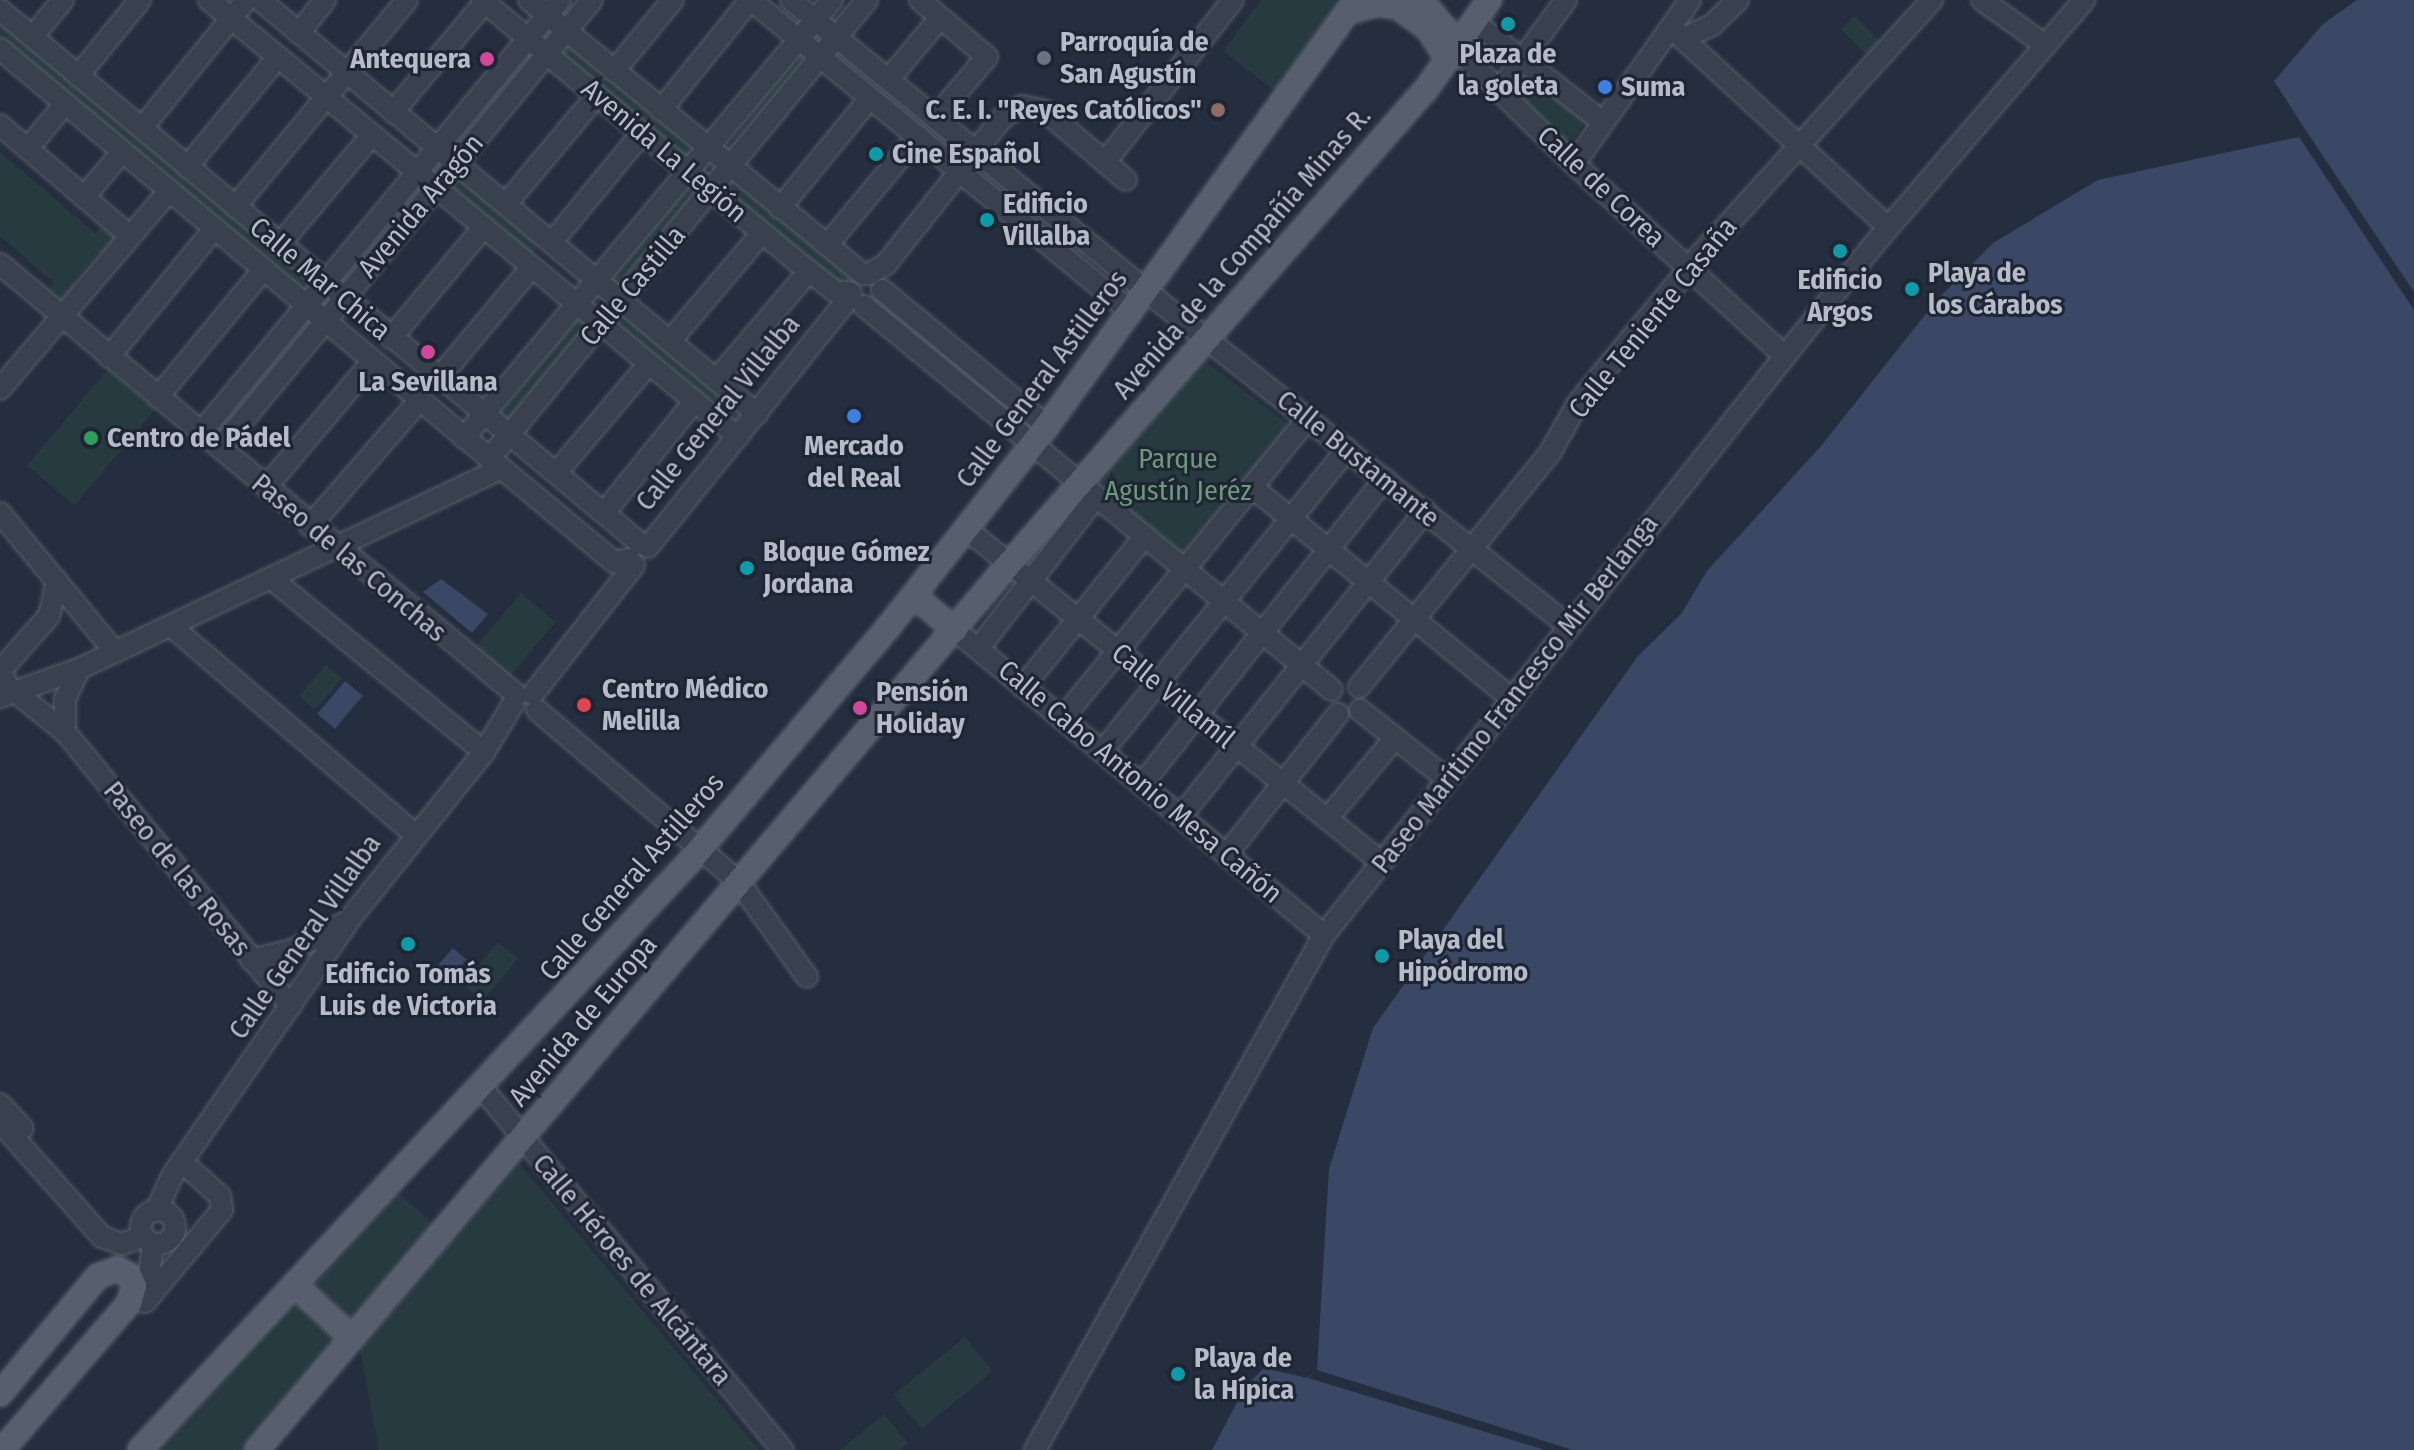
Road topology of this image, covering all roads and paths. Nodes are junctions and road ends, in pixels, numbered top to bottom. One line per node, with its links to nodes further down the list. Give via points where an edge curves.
1 (63, 0): 36 (street)
2 (140, 0): 49 (street)
3 (209, 0): 29 (street)
4 (246, 0): 29 (street)
5 (260, 0): 34 (street)
6 (325, 0): 34 (street)
7 (407, 0): 48 (street)
8 (529, 0): 27 (street, Avenida La Legión)
9 (592, 0): 33 (street, Avenida Aragón)
10 (673, 0): 47 (street)
11 (750, 0): 38 (street); 56 (street)
12 (791, 0): 31 (street, Calle Bustamante)
13 (832, 0): 31 (street, Calle Castilla)
14 (867, 0): 39 (street, Calle Castilla)
15 (920, 0): 30 (street)
16 (1233, 0): 72 (street)
17 (1421, 0): 42 (main road)
18 (1489, 0): 32 (main road, Avenida de la Compañía Minas R.)
19 (1566, 0): 44 (street)
20 (1690, 0): 35 (street)
21 (1738, 0): 35 (street, via 1712,25)
22 (1932, 0): 65 (street, Calle Teniente Casaña)
23 (1982, 0): 40 (street)
24 (2084, 0): 40 (street, Paseo Marítimo Francesco Mir Berlanga)
25 (483, 1): 37 (street, Avenida La Legión); 57 (street)
26 (1352, 6): 42 (main road, via 1398,7); 103 (main road, Calle General Astilleros)
27 (554, 8): 33 (street, Avenida La Legión); 37 (street, Avenida Aragón)
28 (0, 10): 36 (street, Calle Mar Chica)
29 (231, 18): 43 (street); 61 (street)
30 (940, 18): 50 (street); 58 (street, via 987,57)
31 (815, 19): 38 (street, Calle Castilla); 39 (street, Calle Bustamante)
32 (1474, 22): 42 (main road, Avenida de la Compañía Minas R.); 44 (street)
33 (566, 31): 41 (street, Avenida Aragón); 47 (street, Avenida La Legión)
34 (299, 33): 48 (street)
35 (1678, 33): 59 (street); 65 (street)
36 (32, 37): 49 (street, Calle Mar Chica)
37 (529, 39): 41 (street, Avenida La Legión); 67 (street, Avenida Aragón)
38 (798, 40): 45 (street); 68 (street, Calle Castilla)
39 (839, 40): 45 (street, Calle Castilla); 50 (street, Calle Bustamante)
40 (2045, 45): 87 (street, Paseo Marítimo Francesco Mir Berlanga)
41 (547, 54): 52 (street, Avenida La Legión); 73 (street, Avenida Aragón)
42 (1452, 54): 51 (street, Calle de Corea); 114 (main road, Avenida de la Compañía Minas R.)
43 (278, 57): 53 (street); 74 (street)
44 (1522, 59): 51 (street); 59 (street)
45 (823, 60): 54 (street); 75 (street, Calle Castilla)
46 (4, 61): 55 (street, Calle Mar Chica)
47 (614, 71): 56 (street, Avenida La Legión)
48 (346, 73): 53 (street); 57 (street)
49 (78, 76): 61 (street, Calle Mar Chica)
50 (888, 80): 58 (street, Calle Bustamante)
51 (1499, 91): 71 (street, Calle de Corea)
52 (597, 95): 62 (street, Avenida La Legión); 84 (street)
53 (326, 98): 63 (street); 85 (street)
54 (870, 98): 64 (street); 86 (street)
55 (65, 104): 66 (street); 70 (street, Calle Mar Chica)
56 (661, 110): 68 (street, Avenida La Legión)
57 (393, 112): 67 (street)
58 (935, 118): 69 (street, Calle Bustamante)
59 (1598, 119): 71 (street)
60 (0, 125): 66 (street)
61 (142, 128): 74 (street, Calle Mar Chica)
62 (643, 132): 77 (street, Avenida La Legión); 92 (street)
63 (371, 136): 78 (street); 93 (street)
64 (918, 136): 76 (street); 94 (street)
65 (1802, 146): 87 (street); 97 (street, Calle Teniente Casaña)
66 (28, 148): 83 (street)
67 (439, 149): 73 (street); 78 (street, Avenida Aragón)
68 (709, 149): 75 (street, Avenida La Legión); 77 (street, Calle Castilla)
69 (974, 151): 72 (street, via 1012,110 1034,105); 76 (street); 103 (street, Calle Bustamante)
70 (122, 152): 81 (street, Calle Mar Chica); 83 (street)
71 (1569, 159): 97 (street, Calle de Corea)
72 (1105, 162): 79 (street)
73 (457, 164): 80 (street, Avenida Aragón); 84 (street)
74 (187, 167): 85 (street, Calle Mar Chica)
75 (732, 168): 82 (street, Calle Castilla); 86 (street, Avenida La Legión)
76 (959, 170): 100 (street); 109 (street)
77 (688, 172): 82 (street, Avenida La Legión); 101 (street, Calle Castilla)
78 (418, 174): 80 (street); 102 (street, Avenida Aragón)
79 (1126, 180)
80 (436, 188): 88 (street); 104 (street, Avenida Aragón)
81 (168, 192): 89 (street, Calle Mar Chica); 91 (street)
82 (712, 192): 90 (street, Avenida La Legión); 106 (street, Calle Castilla)
83 (84, 197): 91 (street)
84 (506, 204): 92 (street)
85 (235, 207): 93 (street, Calle Mar Chica)
86 (780, 208): 94 (street, Avenida La Legión)
87 (1888, 227): 116 (street, Paseo Marítimo Francesco Mir Berlanga)
88 (483, 228): 96 (street); 113 (street)
89 (214, 229): 98 (street, Calle Mar Chica); 117 (street)
90 (762, 233): 99 (street, Avenida La Legión); 115 (street)
91 (130, 236): 110 (street)
92 (552, 242): 101 (street)
93 (279, 245): 102 (street, Calle Mar Chica)
94 (827, 245): 100 (street, Avenida La Legión)
95 (0, 264): 110 (street, Paseo de las Conchas)
96 (531, 268): 108 (street); 121 (street)
97 (1689, 268): 116 (street, Calle de Corea); 153 (street, Calle Teniente Casaña, via 1578,403 1550,453)
98 (263, 270): 107 (street, Calle Mar Chica); 125 (street)
99 (809, 271): 105 (street, Avenida La Legión); 122 (street)
100 (877, 277): 105 (street, via 853,280); 105 (street, via 875,304); 120 (street, Avenida La Legión)
101 (597, 281): 106 (street); 108 (street, Calle Castilla)
102 (324, 283): 104 (street, Calle Mar Chica); 107 (street, Avenida Aragón)
103 (1146, 291): 109 (main road, Calle General Astilleros); 114 (street, Calle Bustamante)
104 (343, 299): 111 (street, Avenida Aragón); 113 (street, Calle Mar Chica)
105 (856, 300): 124 (street, Avenida La Legión); 129 (street, Calle General Villalba, via 835,318)
106 (621, 301): 112 (street, Calle Castilla); 115 (street)
107 (305, 304): 111 (street, Calle Mar Chica); 132 (street, Avenida Aragón)
108 (577, 306): 112 (street); 128 (street, Calle Castilla)
109 (1131, 312): 131 (main road, Calle General Astilleros)
110 (63, 316): 117 (street, Paseo de las Conchas); 123 (street)
111 (325, 321): 118 (street, Calle Mar Chica); 137 (street, Avenida Aragón)
112 (600, 325): 119 (street); 133 (street, Calle Castilla)
113 (391, 338): 121 (street, Calle Mar Chica)
114 (1207, 338): 130 (street, Calle Bustamante); 144 (main road, Avenida de la Compañía Minas R.)
115 (670, 341): 122 (street)
116 (1785, 356): 169 (street, Paseo Marítimo Francesco Mir Berlanga)
117 (109, 357): 125 (street, Paseo de las Conchas)
118 (373, 361): 126 (street, Calle Mar Chica); 142 (street)
119 (648, 365): 127 (street); 140 (street)
120 (985, 374): 124 (street); 131 (street, Avenida La Legión)
121 (439, 378): 128 (street, Calle Mar Chica)
122 (716, 380): 129 (street)
123 (0, 389)
124 (968, 395): 136 (street, Avenida La Legión)
125 (158, 397): 132 (street, Paseo de las Conchas)
126 (419, 401): 135 (street, Calle Mar Chica); 149 (street)
127 (694, 402): 134 (street); 147 (street)
128 (484, 414): 133 (street, Calle Mar Chica); 135 (street, Calle Castilla)
129 (757, 414): 134 (street, Calle General Villalba)
130 (1309, 417): 138 (street, Calle Bustamante); 143 (street)
131 (1047, 426): 136 (main road, Calle General Astilleros)
132 (200, 434): 137 (street, Paseo de las Conchas)
133 (509, 436): 139 (street, Calle Castilla); 140 (street, Calle Mar Chica)
134 (738, 437): 155 (street, Calle General Villalba)
135 (464, 438): 139 (street, Calle Mar Chica)
136 (1031, 446): 144 (street, Avenida La Legión); 150 (main road, Calle General Astilleros)
137 (220, 448): 142 (street, Paseo de las Conchas)
138 (1347, 449): 141 (street, Calle Bustamante); 148 (street)
139 (495, 464): 152 (street); 155 (street, Calle Mar Chica, via 614,562)
140 (556, 473): 147 (street, Calle Mar Chica)
141 (1385, 479): 145 (street, Calle Bustamante); 154 (street)
142 (266, 487): 149 (street, Paseo de las Conchas)
143 (1252, 487): 148 (street); 157 (street)
144 (1088, 490): 151 (street, Avenida La Legión); 156 (main road, Avenida de la Compañía Minas R.); 160 (street)
145 (1425, 511): 153 (street, Calle Bustamante); 161 (street)
146 (0, 513): 159 (street)
147 (604, 513): 155 (street, Calle Mar Chica)
148 (1290, 518): 154 (street); 163 (street)
149 (310, 526): 152 (street, Paseo de las Conchas)
150 (966, 529): 156 (street, Calle Villamíl); 162 (main road, Calle General Astilleros)
151 (1145, 536): 157 (street, Avenida La Legión); 166 (street)
152 (336, 547): 158 (street); 184 (street, Paseo de las Conchas)
153 (1471, 548): 167 (street, Calle Teniente Casaña); 169 (street, Calle Bustamante)
154 (1330, 549): 161 (street); 171 (street)
155 (638, 554): 184 (street, Calle General Villalba)
156 (1009, 564): 160 (street, Calle Villamíl); 170 (main road, Avenida de Europa)
157 (1183, 568): 163 (street, Avenida La Legión); 173 (street)
158 (272, 579): 168 (street); 192 (street)
159 (57, 581): 164 (street); 165 (street)
160 (1031, 581): 166 (street, Calle Villamíl); 172 (street)
161 (1368, 582): 167 (street); 175 (street)
162 (914, 596): 170 (main road); 200 (main road, Calle General Astilleros)
163 (1222, 601): 171 (street, Avenida La Legión); 178 (street)
164 (53, 608): 165 (street); 177 (street)
165 (88, 618): 174 (street)
166 (1078, 618): 173 (street, Calle Villamíl); 179 (street)
167 (1413, 618): 180 (street, Calle Teniente Casaña); 183 (street)
168 (171, 626): 174 (street); 199 (street)
169 (1570, 627): 183 (street, Paseo Marítimo Francesco Mir Berlanga)
170 (955, 630): 172 (street, Calle Cabo Antonio Mesa Cañón); 203 (main road, Avenida de Europa)
171 (1261, 633): 175 (street, Avenida La Legión); 187 (street)
172 (978, 649): 179 (street, Calle Cabo Antonio Mesa Cañón)
173 (1116, 649): 178 (street, Calle Villamíl); 188 (street)
174 (115, 652): 176 (street)
175 (1301, 667): 181 (street, Avenida La Legión); 191 (street)
176 (79, 669): 182 (street); 189 (street, via 65,699)
177 (0, 671): 182 (street, Paseo de las Rosas)
178 (1156, 684): 187 (street, Calle Villamíl); 193 (street)
179 (1023, 687): 188 (street, Calle Cabo Antonio Mesa Cañón)
180 (1359, 687): 181 (street, via 1345,681); 185 (street, via 1364,701)
181 (1332, 690): 186 (street, via 1330,703)
182 (9, 694): 189 (street, Paseo de las Rosas)
183 (1511, 698): 194 (street, Paseo Marítimo Francesco Mir Berlanga)
184 (526, 704): 192 (street, Calle General Villalba); 200 (street, Paseo de las Conchas)
185 (1360, 710): 186 (street); 190 (street)
186 (1338, 714): 195 (street)
187 (1196, 716): 191 (street, Calle Villamíl); 196 (street)
188 (1062, 719): 193 (street, Calle Cabo Antonio Mesa Cañón)
189 (65, 732): 206 (street, Paseo de las Rosas)
190 (1395, 738): 194 (street); 198 (street)
191 (1236, 747): 195 (street, Calle Villamíl); 197 (street)
192 (484, 752): 199 (street, Calle General Villalba)
193 (1102, 752): 196 (street, Calle Cabo Antonio Mesa Cañón)
194 (1448, 780): 202 (street, Paseo Marítimo Francesco Mir Berlanga)
195 (1282, 783): 198 (street, Calle Villamíl); 201 (street)
196 (1142, 784): 197 (street, Calle Cabo Antonio Mesa Cañón)
197 (1181, 816): 201 (street, Calle Cabo Antonio Mesa Cañón)
198 (1327, 819): 202 (street, Calle Villamíl)
199 (416, 835): 204 (street, Calle General Villalba)
200 (701, 849): 203 (street, Paseo de las Conchas); 209 (main road, Calle General Astilleros)
201 (1227, 854): 205 (street, Calle Cabo Antonio Mesa Cañón)
202 (1381, 862): 205 (street, Paseo Marítimo Francesco Mir Berlanga)
203 (738, 881): 207 (street, Paseo de las Conchas); 212 (main road, Avenida de Europa)
204 (349, 920): 206 (street, via 293,950); 208 (street, Calle General Villalba)
205 (1324, 935): 226 (street, Paseo Marítimo Francesco Mir Berlanga)
206 (251, 960): 208 (street, Paseo de las Rosas)
207 (807, 977)
208 (291, 1006): 213 (street, Calle General Villalba)
209 (482, 1088): 212 (street, Calle Héroes de Alcántara); 218 (main road, Calle General Astilleros)
210 (0, 1104): 215 (street, via 108,1225)
211 (0, 1122): 216 (street)
212 (524, 1140): 220 (main road, Avenida de Europa); 225 (street, Calle Héroes de Alcántara)
213 (184, 1164): 214 (street, Calle General Villalba); 219 (street, via 220,1196 222,1210)
214 (165, 1216): 215 (street, via 145,1217); 215 (street, via 171,1239)
215 (146, 1236): 216 (street, via 122,1244); 219 (street)
216 (109, 1242): 217 (street, via 110,1259)
217 (101, 1274): 219 (main road, via 117,1269 129,1275); 221 (main road)
218 (295, 1285): 220 (main road); 223 (main road, Calle General Astilleros)
219 (137, 1302): 222 (main road, via 91,1346)
220 (352, 1338): 224 (main road, Avenida de Europa)
221 (0, 1394)
222 (2, 1450)
223 (140, 1450)
224 (257, 1450)
225 (783, 1450)
226 (1035, 1450)

